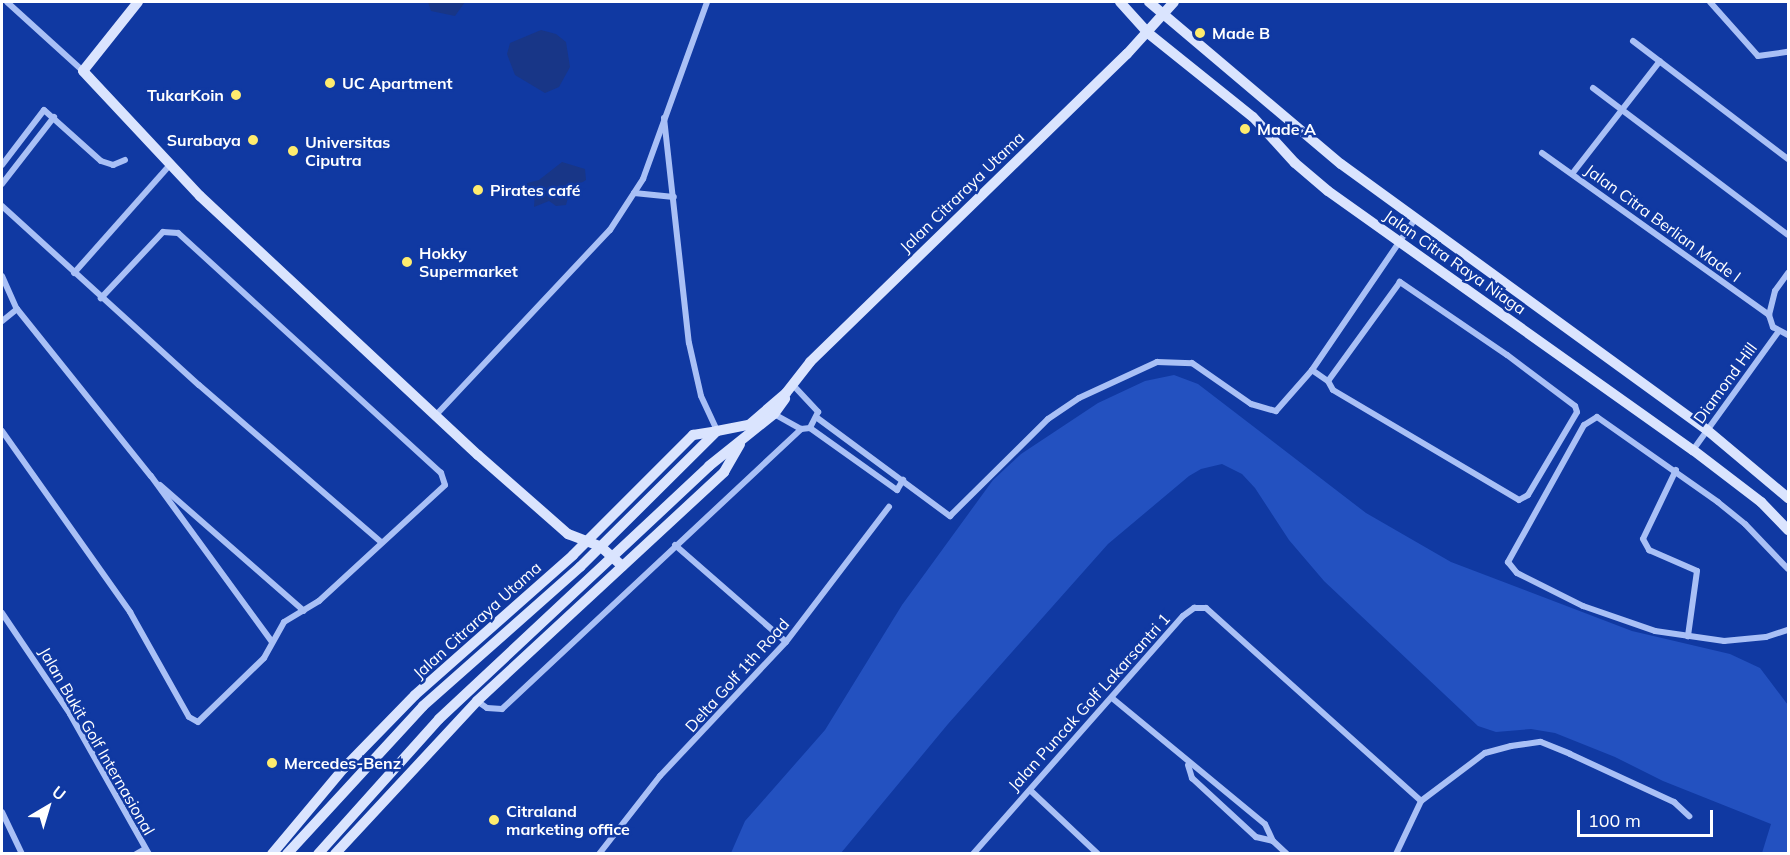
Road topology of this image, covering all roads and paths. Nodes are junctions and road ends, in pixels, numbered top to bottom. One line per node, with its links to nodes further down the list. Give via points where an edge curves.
1 (7, 2): 13 (street)
2 (138, 2): 13 (street)
3 (707, 2): 17 (street)
4 (1120, 2): 9 (street, Jalan Citra Raya Niaga)
5 (1149, 2): 8 (street, Jalan Citra Raya Niaga)
6 (1174, 2): 8 (street, Jalan Citraraya Utama)
7 (1710, 2): 11 (street, via 1758,56)
8 (1162, 16): 9 (street, Jalan Citraraya Utama); 28 (street, Jalan Citra Raya Niaga, via 1334,158)
9 (1148, 33): 30 (street, Jalan Citra Raya Niaga, via 1252,117 1320,184); 42 (street, Jalan Citraraya Utama, via 819,354)
10 (1633, 41): 12 (street)
11 (1788, 52)
12 (1659, 61): 15 (street); 19 (street)
13 (83, 71): 22 (street)
14 (1593, 88): 15 (street)
15 (1623, 110): 23 (street); 29 (street)
16 (54, 117): 20 (street, via 101,161 113,165); 21 (street, via 42,111); 24 (street)
17 (664, 118): 25 (street, via 643,179); 26 (street)
18 (1542, 153): 23 (street, Jalan Citra Berlian Made I)
19 (1788, 159)
20 (125, 160)
21 (2, 165)
22 (169, 166): 31 (street); 44 (street)
23 (1572, 174): 36 (street, Jalan Citra Berlian Made I)
24 (2, 184)
25 (634, 193): 26 (street); 44 (street, via 610,230)
26 (674, 197): 50 (street, via 689,343 701,396)
27 (2, 206): 31 (street)
28 (1415, 219): 30 (street); 48 (street, Jalan Citra Raya Niaga)
29 (1788, 235)
30 (1399, 241): 40 (street); 52 (street, Jalan Citra Raya Niaga)
31 (74, 273): 34 (street)
32 (1788, 273): 36 (street, via 1775,291)
33 (2, 276): 35 (street)
34 (101, 298): 61 (street); 61 (street, via 163,232 183,237 445,477 443,488)
35 (17, 309): 37 (street); 54 (street)
36 (1768, 315): 38 (street, Diamond Hill)
37 (2, 321)
38 (1778, 332): 39 (street, Diamond Hill); 48 (street, Diamond Hill)
39 (1788, 335)
40 (1312, 370): 41 (street); 55 (street, via 1285,404 1276,411 1267,411 1192,363 1157,362 1079,398 1048,419 950,516)
41 (1328, 381): 41 (street, via 1400,282 1507,355 1575,406 1577,412 1528,495 1519,500 1333,390)
42 (789, 389): 43 (street, Jalan Citraraya Utama); 45 (street, via 815,404); 50 (street, Jalan Citraraya Utama, via 749,425)
43 (774, 414): 47 (street); 51 (street, Jalan Citraraya Utama)
44 (436, 415): 59 (street)
45 (816, 417): 46 (street); 55 (street)
46 (810, 428): 47 (street); 55 (street, via 897,490)
47 (801, 429): 62 (street)
48 (1707, 430): 52 (street, Diamond Hill); 56 (street, Jalan Citra Raya Niaga)
49 (2, 431): 75 (street, via 130,612 191,719 201,720 264,658)
50 (717, 431): 60 (street, Jalan Citraraya Utama, via 693,435); 63 (street, Jalan Citraraya Utama)
51 (740, 444): 65 (street, Jalan Citraraya Utama, via 709,466); 66 (street, Jalan Citraraya Utama, via 724,472)
52 (1693, 450): 58 (street, Jalan Citra Raya Niaga, via 1761,502)
53 (1676, 470): 68 (street, via 1745,524); 74 (street, via 1643,539 1649,550 1696,571); 74 (street, via 1597,417 1590,419 1508,562 1517,573 1582,606 1655,631)
54 (151, 476): 71 (street); 75 (street)
55 (903, 480)
56 (1788, 498)
57 (889, 507): 76 (street, Delta Golf 1th Road)
58 (1788, 530)
59 (568, 534): 60 (street); 64 (street)
60 (588, 540): 63 (street); 64 (street, Jalan Citraraya Utama)
61 (381, 542): 71 (street)
62 (675, 545): 76 (street); 78 (street, via 502,709 487,708)
63 (600, 546): 65 (street); 67 (street, Jalan Citraraya Utama)
64 (573, 555): 67 (street); 88 (street, Jalan Citraraya Utama, via 415,695 343,769)
65 (613, 557): 66 (street); 69 (street, Jalan Citraraya Utama)
66 (622, 566): 70 (street, Jalan Citraraya Utama)
67 (579, 567): 69 (street); 89 (street, Jalan Citraraya Utama, via 423,706)
68 (1788, 569)
69 (590, 580): 70 (street); 90 (street, Jalan Citraraya Utama, via 439,719)
70 (598, 590): 78 (street, Jalan Citraraya Utama)
71 (304, 611): 75 (street, via 284,622)
72 (2, 613): 85 (street, Jalan Bukit Golf Internasional, via 70,714)
73 (1788, 630): 74 (street, via 1745,640)
74 (1688, 636)
75 (272, 642)
76 (786, 642): 92 (street, Delta Golf 1th Road, via 660,776)
77 (1112, 698): 79 (street); 80 (street, Jalan Puncak Golf Lakarsantri 1); 81 (street, Jalan Puncak Golf Lakarsantri 1, via 1183,616 1194,608 1206,608)
78 (477, 700): 91 (street, Jalan Citraraya Utama)
79 (1188, 765): 84 (street, via 1200,768 1265,824); 84 (street, via 1192,778 1256,837)
80 (1030, 790): 93 (street, Jalan Puncak Golf Lakarsantri 1); 94 (street)
81 (1421, 801): 83 (street, via 1485,753 1541,742 1674,802); 96 (street)
82 (2, 812): 86 (street)
83 (1689, 816)
84 (1273, 841): 95 (street)
85 (147, 851): 87 (street)
86 (22, 854)
87 (136, 854)
88 (272, 854)
89 (287, 854)
90 (318, 854)
91 (335, 854)
92 (599, 854)
93 (973, 854)
94 (1098, 854)
95 (1287, 854)
96 (1396, 854)

